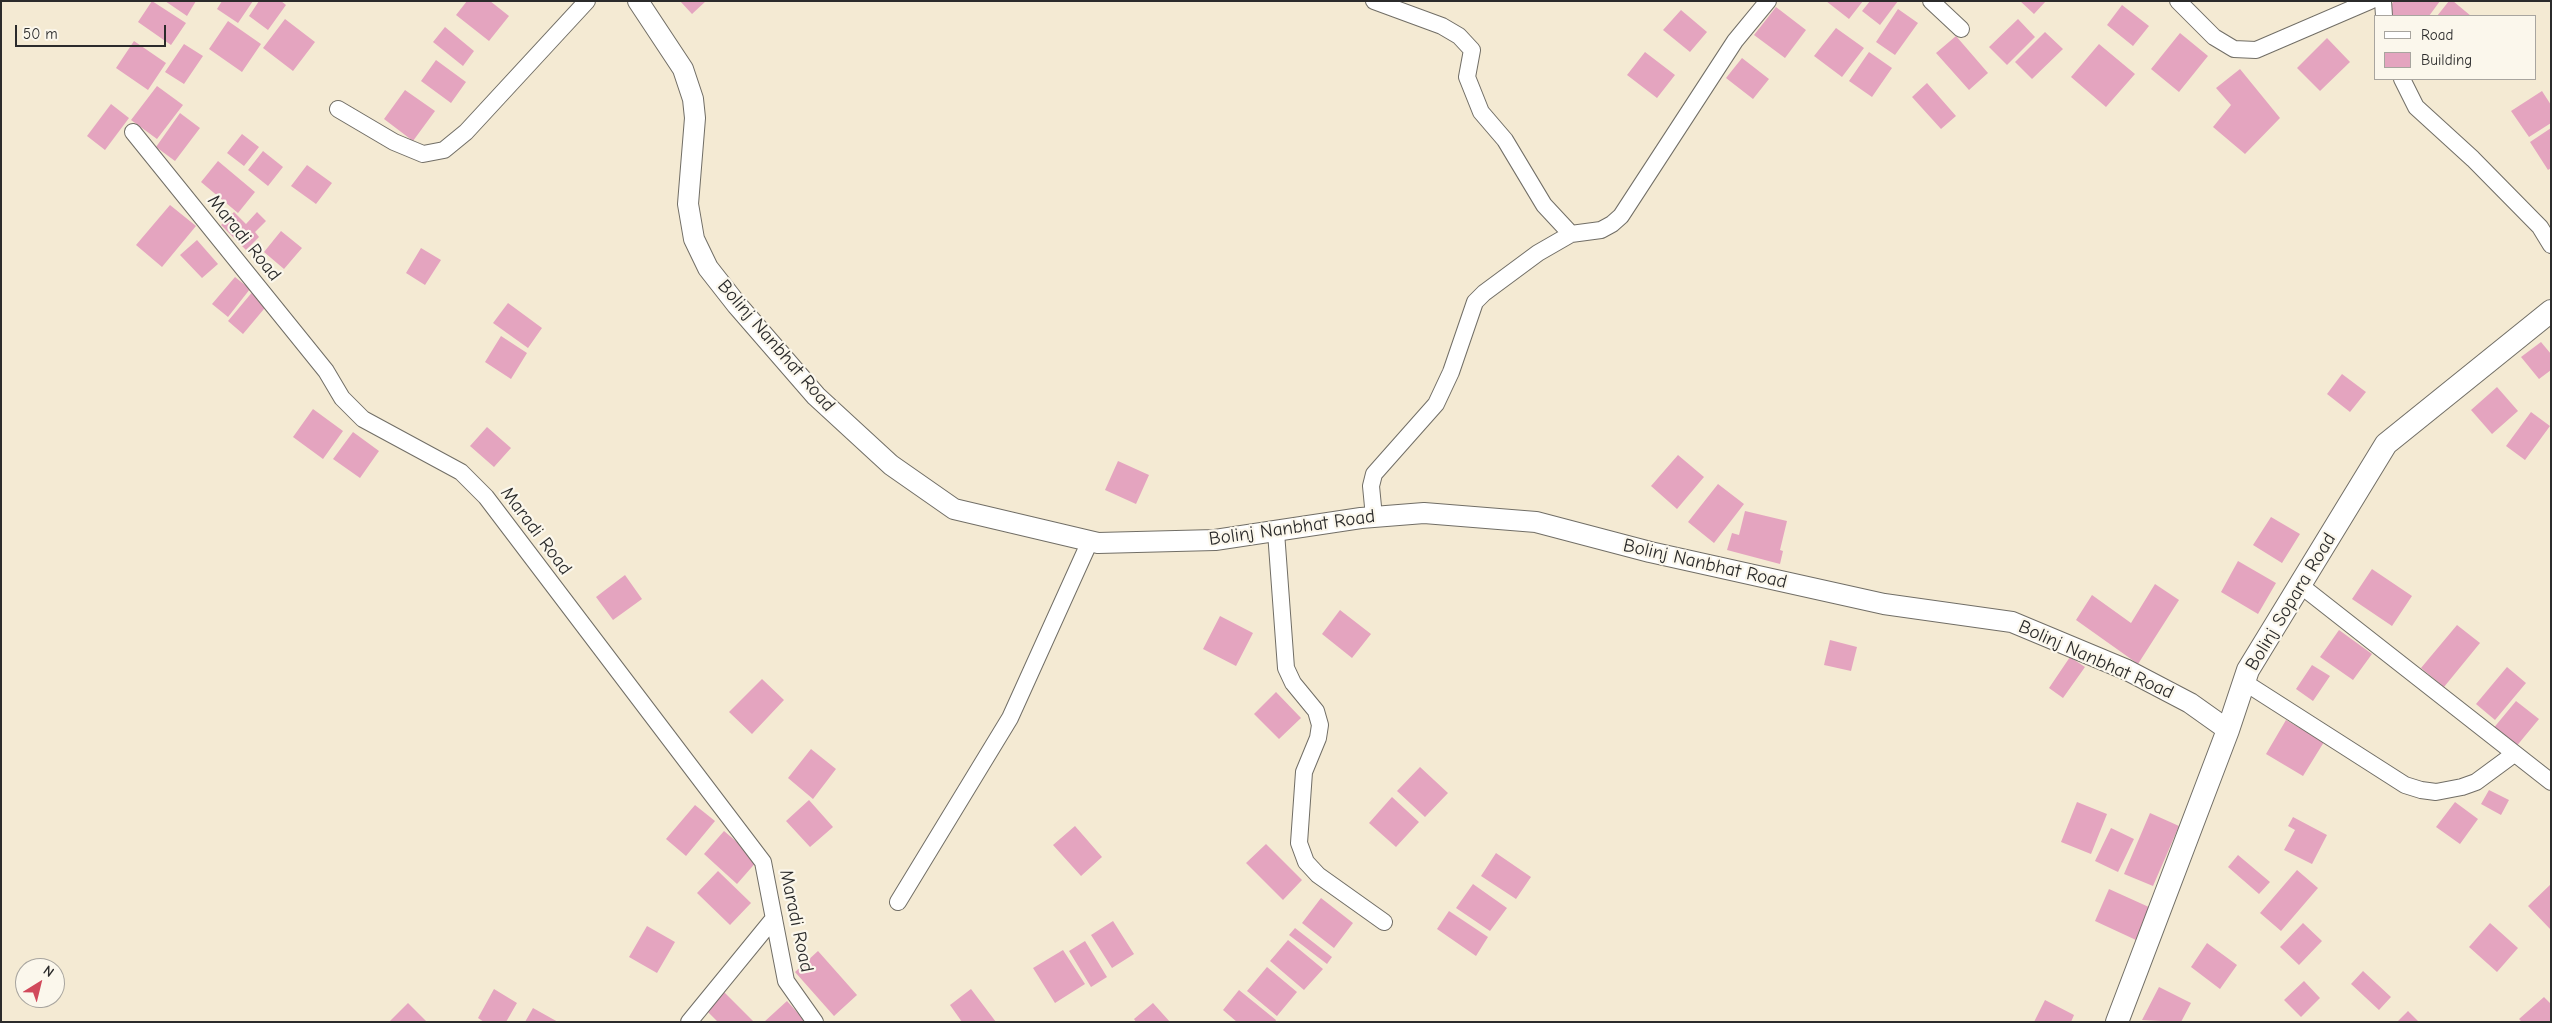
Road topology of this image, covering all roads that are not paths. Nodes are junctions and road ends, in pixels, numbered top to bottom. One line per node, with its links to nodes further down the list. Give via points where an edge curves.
1 (587, 1): 12 (street, via 466,132 444,150 423,154 394,142)
2 (638, 1): 19 (street, Bolinj Nanbhat Road, via 683,69 693,99 695,118 688,204 694,239 708,268 737,305 816,396 891,465 930,494 954,509)
3 (1374, 1): 14 (street, via 1442,26 1459,36 1472,50 1467,77 1480,112 1505,140 1544,205)
4 (1768, 1): 14 (street, via 1735,41 1621,216 1601,230)
5 (1931, 1): 10 (street)
6 (2178, 1): 7 (street, via 2214,37 2234,49 2256,50)
7 (2370, 1)
8 (2383, 1): 9 (street)
9 (2384, 15)
10 (1961, 29)
11 (2402, 80): 15 (street, via 2416,107 2540,227)
12 (338, 108)
13 (133, 132): 26 (street, Maradi Road, via 326,371 342,398 363,419 461,472 486,497 763,862)
14 (1571, 234): 17 (street, via 1538,253 1475,302 1451,372 1436,404 1374,474 1371,486)
15 (2551, 245)
16 (2551, 311): 20 (main road, Bolinj Sopara Road, via 2386,444)
17 (1374, 517): 18 (street, Bolinj Nanbhat Road); 22 (street, Bolinj Nanbhat Road, via 1424,513 1536,522 1650,552 1884,604 2012,622 2127,670 2190,703)
18 (1276, 532): 19 (street, Bolinj Nanbhat Road, via 1162,543); 27 (street, via 1286,668 1316,711 1320,725 1304,772 1299,843 1306,862 1318,875)
19 (1090, 541): 25 (street, via 1010,718)
20 (2300, 584): 21 (main road, Bolinj Sopara Road); 23 (street)
21 (2244, 682): 22 (main road, Bolinj Sopara Road); 23 (street, via 2405,785 2421,790 2436,792 2469,785)
22 (2228, 730): 30 (main road, Bolinj Sopara Road)
23 (2514, 754): 24 (street)
24 (2551, 782)
25 (898, 902)
26 (774, 918): 28 (street); 29 (street, Maradi Road, via 786,981)
27 (1384, 922)
28 (689, 1022)
29 (815, 1022)
30 (2116, 1022)

